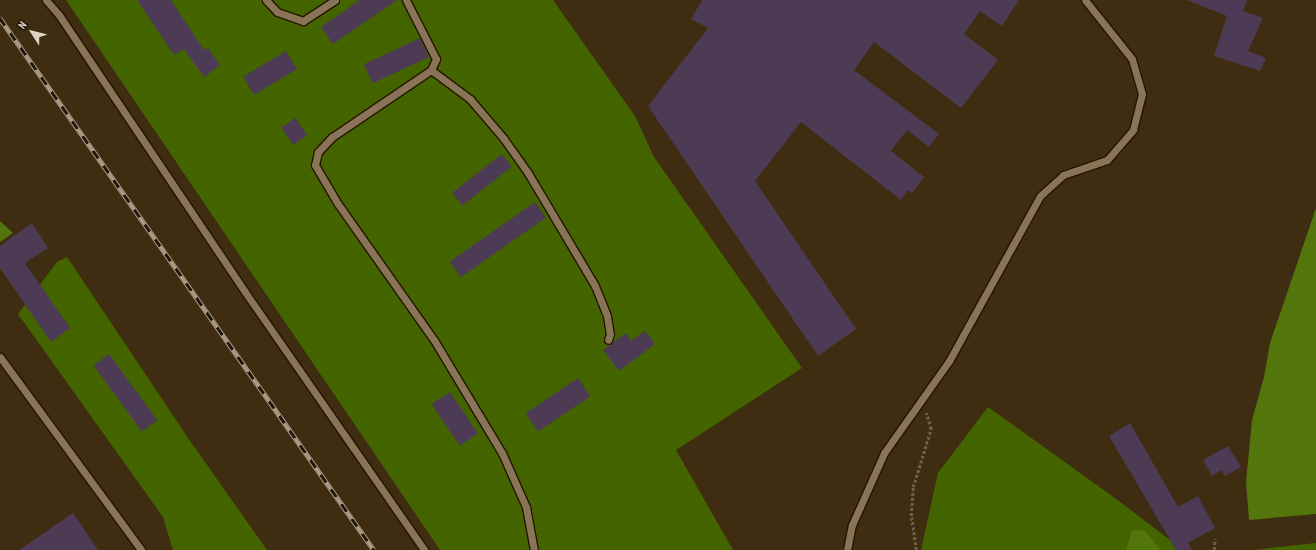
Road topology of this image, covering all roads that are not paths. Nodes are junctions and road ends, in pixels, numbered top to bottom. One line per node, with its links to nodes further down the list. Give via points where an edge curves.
1 (46, 0): 10 (lane)
2 (266, 0): 3 (lane, via 276,12 303,21)
3 (335, 0)
4 (406, 0): 6 (lane, via 436,60)
5 (1085, 0): 12 (lane, via 1132,58 1142,94 1133,130 1108,160 1063,175 1040,196 949,362 884,453 852,525)
6 (431, 70): 7 (lane, via 470,99 504,139 528,173 595,286 608,316); 11 (lane, via 332,137 318,152 315,165 338,204 434,340 502,453 526,507)
7 (608, 340)
8 (0, 357): 9 (lane)
9 (140, 550)
10 (424, 550)
11 (534, 550)
12 (847, 550)

